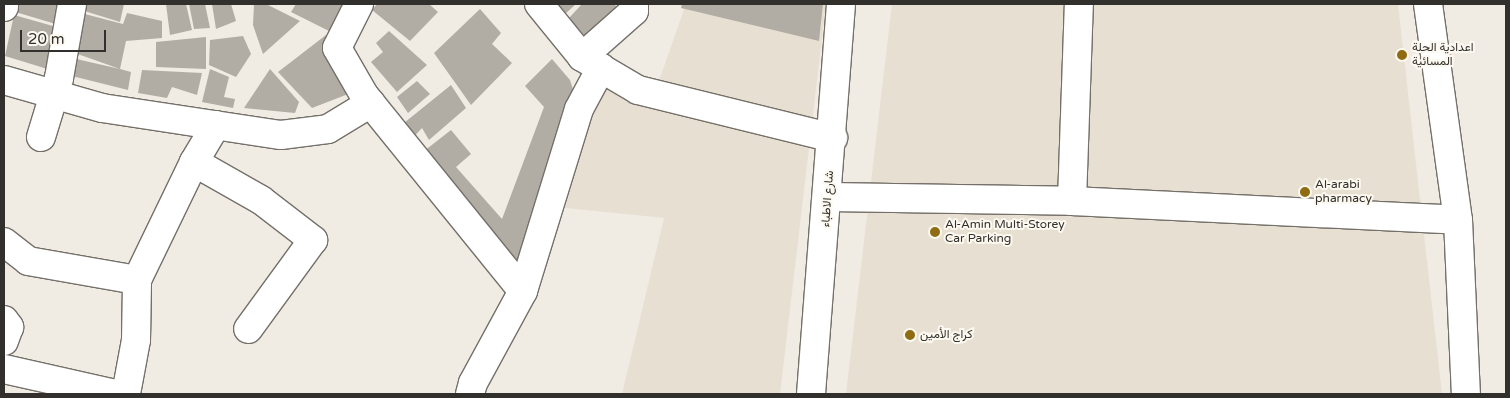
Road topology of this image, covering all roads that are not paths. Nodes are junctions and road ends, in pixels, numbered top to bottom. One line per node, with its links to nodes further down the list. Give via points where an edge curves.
1 (72, 4): 10 (street)
2 (360, 4): 11 (street, via 337,48)
3 (539, 4): 8 (street)
4 (634, 4): 8 (street, via 634,11)
5 (841, 4): 14 (street, شارع الاطباء)
6 (1079, 4): 17 (street)
7 (1428, 4): 18 (street)
8 (592, 62): 14 (street, via 638,90); 21 (street)
9 (4, 80): 10 (street)
10 (54, 94): 12 (street, via 102,108); 13 (street)
11 (371, 103): 12 (street, via 328,129 281,135); 21 (street)
12 (216, 125): 15 (street)
13 (41, 137)
14 (833, 138): 16 (street, شارع الاطباء)
15 (194, 162): 20 (street); 23 (street, via 261,200 312,240)
16 (829, 197): 17 (street); 29 (street, شارع الاطباء)
17 (1072, 201): 18 (street)
18 (1458, 220): 30 (street)
19 (4, 242): 20 (street, via 28,261)
20 (136, 280): 27 (street, via 136,340)
21 (524, 291): 28 (street)
22 (4, 320): 24 (street, via 9,327)
23 (248, 330)
24 (4, 342)
25 (4, 369): 26 (street)
26 (116, 394)
27 (126, 394)
28 (470, 394)
29 (811, 394)
30 (1466, 394)

